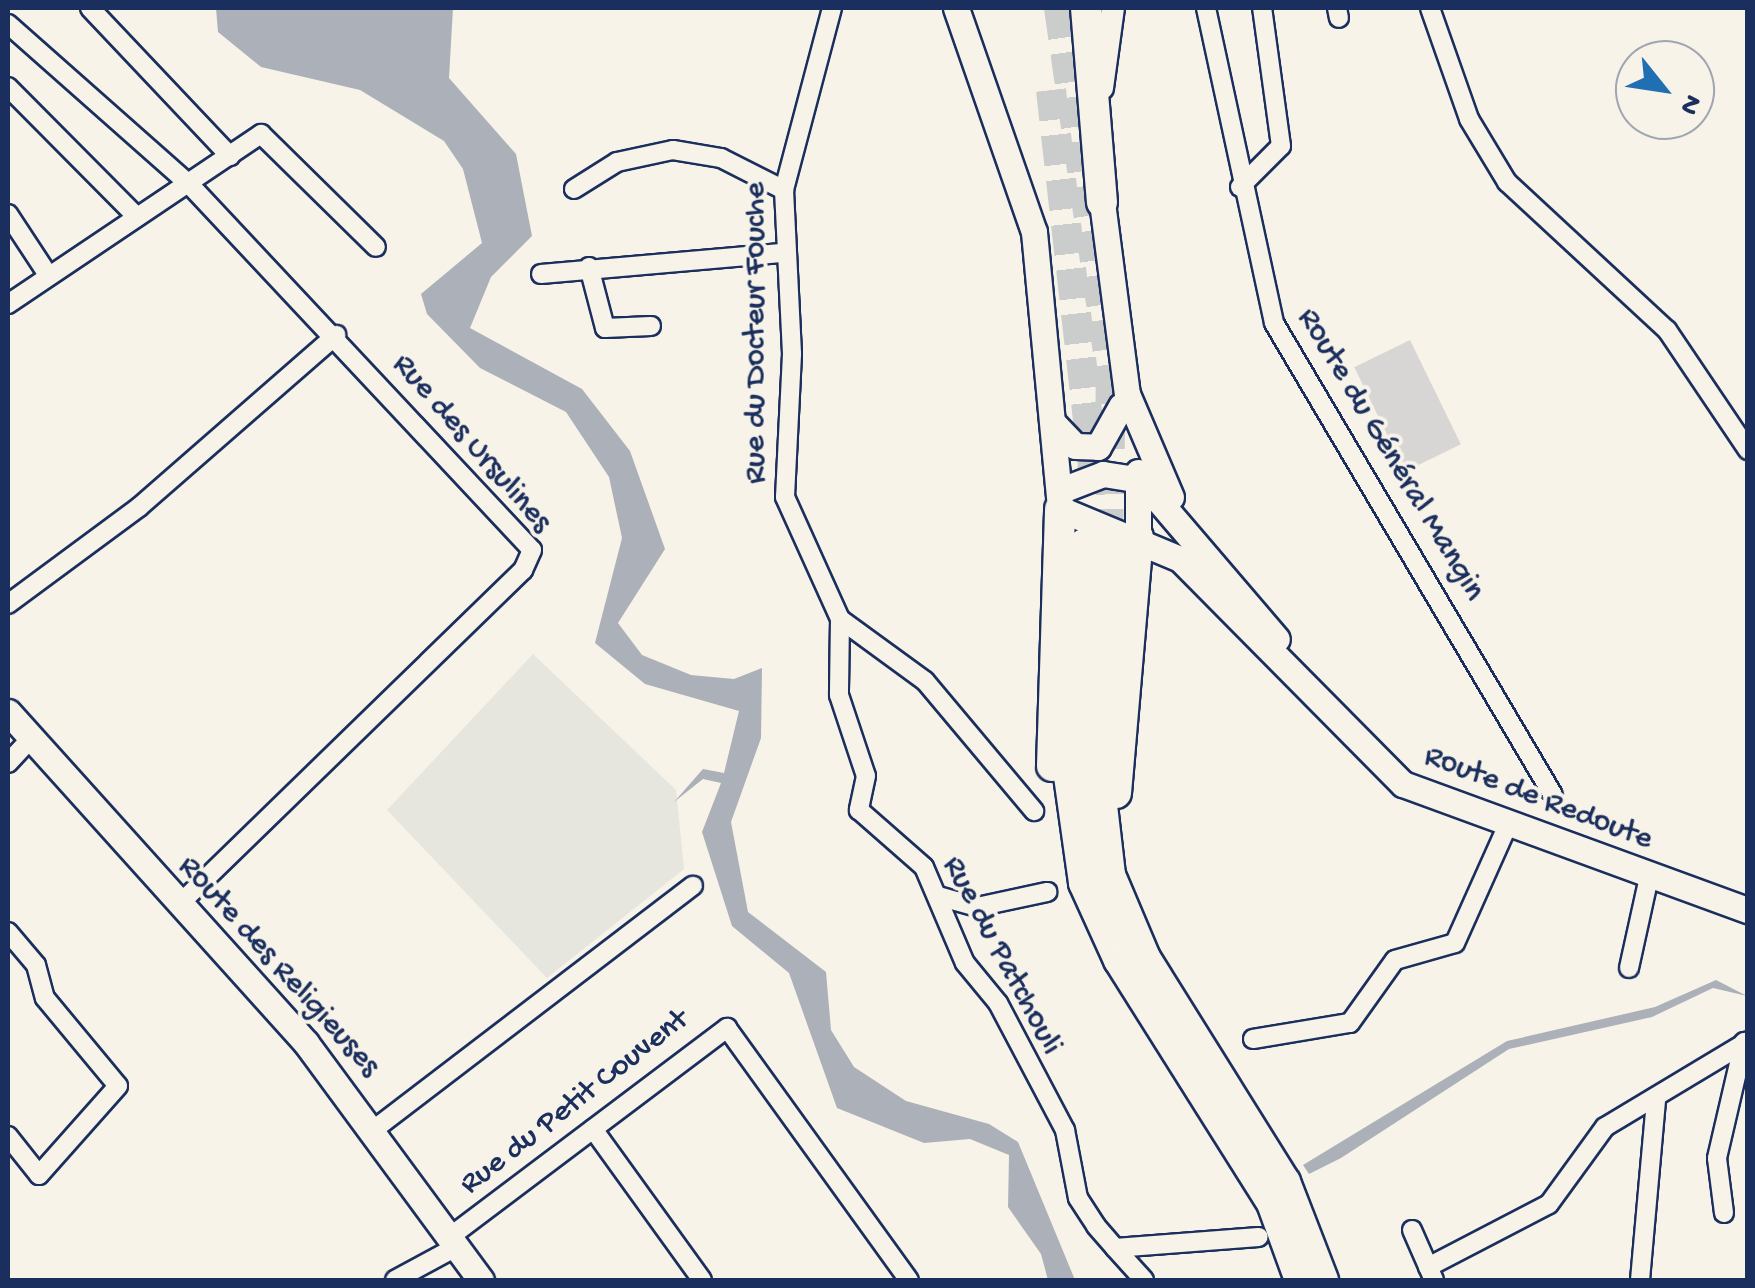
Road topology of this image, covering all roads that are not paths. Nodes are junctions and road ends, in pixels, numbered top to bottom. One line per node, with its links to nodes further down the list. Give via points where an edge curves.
1 (90, 8): 11 (street)
2 (832, 8): 15 (street, Rue du Docteur Fouche)
3 (956, 8): 29 (main road, via 1034,232)
4 (1086, 8): 16 (highway)
5 (1114, 8): 16 (street, via 1099,119)
6 (1206, 8): 13 (street, Route du Général Mangin)
7 (1262, 8): 13 (street, via 1281,146)
8 (1430, 8): 30 (street, via 1470,119 1507,182 1667,330)
9 (8, 24): 12 (street, Rue des Ursulines)
10 (8, 87): 18 (street)
11 (230, 156): 12 (street); 19 (street, via 261,134)
12 (190, 184): 18 (street); 26 (street, Rue des Ursulines)
13 (1240, 188): 41 (street, Route du Général Mangin, via 1274,323)
14 (574, 189): 15 (street, via 617,162 673,150 722,158)
15 (784, 190): 20 (street, Rue du Docteur Fouche)
16 (1102, 202): 27 (main road)
17 (8, 214): 23 (street)
18 (137, 217): 23 (street)
19 (376, 247)
20 (781, 253): 21 (street); 36 (street, Rue du Docteur Fouche, via 792,354 785,497)
21 (588, 267): 22 (street); 25 (street, via 605,328)
22 (541, 274)
23 (48, 275): 24 (street)
24 (8, 304)
25 (650, 326)
26 (336, 335): 35 (street, via 139,507); 49 (street, Rue des Ursulines, via 531,560)
27 (1119, 346): 28 (main road); 33 (main road, via 1135,426)
28 (1121, 406): 29 (main road, via 1098,448 1075,446); 31 (main road)
29 (1054, 424): 32 (main road)
30 (1748, 450)
31 (1141, 480): 32 (main road, via 1103,474); 33 (main road); 34 (main road)
32 (1060, 500): 34 (main road); 45 (highway, via 1050,746 1064,832)
33 (1186, 523): 38 (main road)
34 (1138, 537): 38 (main road, via 1188,566); 52 (highway, via 1115,825)
35 (8, 604)
36 (840, 619): 42 (street, Rue du Docteur Fouche, via 925,681); 48 (street, Rue du Patchouli, via 839,695 866,776 860,810 924,868)
37 (8, 712): 39 (main road, Route des Religieuses)
38 (1330, 712): 43 (main road, Route de Redoute, via 1403,784)
39 (31, 738): 40 (street); 49 (main road, Route des Religieuses)
40 (8, 763)
41 (1554, 795)
42 (1034, 811)
43 (1507, 826): 44 (main road, Route de Redoute); 54 (street, via 1454,943 1395,960 1350,1023)
44 (1649, 877): 50 (main road, Route de Redoute); 53 (street)
45 (1084, 883): 52 (highway, via 1069,776 1096,545 1097,808 1110,875); 71 (highway, via 1118,960 1272,1203)
46 (693, 886): 57 (street)
47 (1047, 892): 48 (street, via 977,907)
48 (938, 896): 64 (street, Rue du Patchouli, via 964,963 998,1003 1066,1130 1078,1198)
49 (178, 905): 57 (main road, Route des Religieuses)
50 (1748, 910)
51 (8, 932): 59 (street, via 36,965 45,998 118,1086 39,1175)
52 (1145, 958): 72 (highway, via 1285,1182)
53 (1628, 968)
54 (1252, 1039)
55 (1746, 1042): 56 (street); 60 (street, via 1717,1158)
56 (1656, 1101): 65 (street, via 1605,1127 1548,1204); 73 (street)
57 (376, 1128): 63 (main road, Route des Religieuses)
58 (593, 1129): 63 (street, Rue du Petit Couvent); 68 (street); 69 (street, Rue du Petit Couvent, via 727,1028)
59 (8, 1136)
60 (1724, 1212)
61 (1412, 1230): 65 (street)
62 (1259, 1237): 64 (street)
63 (454, 1241): 66 (street, Rue du Petit Couvent); 67 (main road, Route des Religieuses)
64 (1115, 1248): 70 (street, Rue du Patchouli)
65 (1431, 1274)
66 (395, 1280)
67 (481, 1280)
68 (702, 1280)
69 (909, 1280)
70 (1144, 1280)
71 (1300, 1280)
72 (1323, 1280)
73 (1640, 1280)

